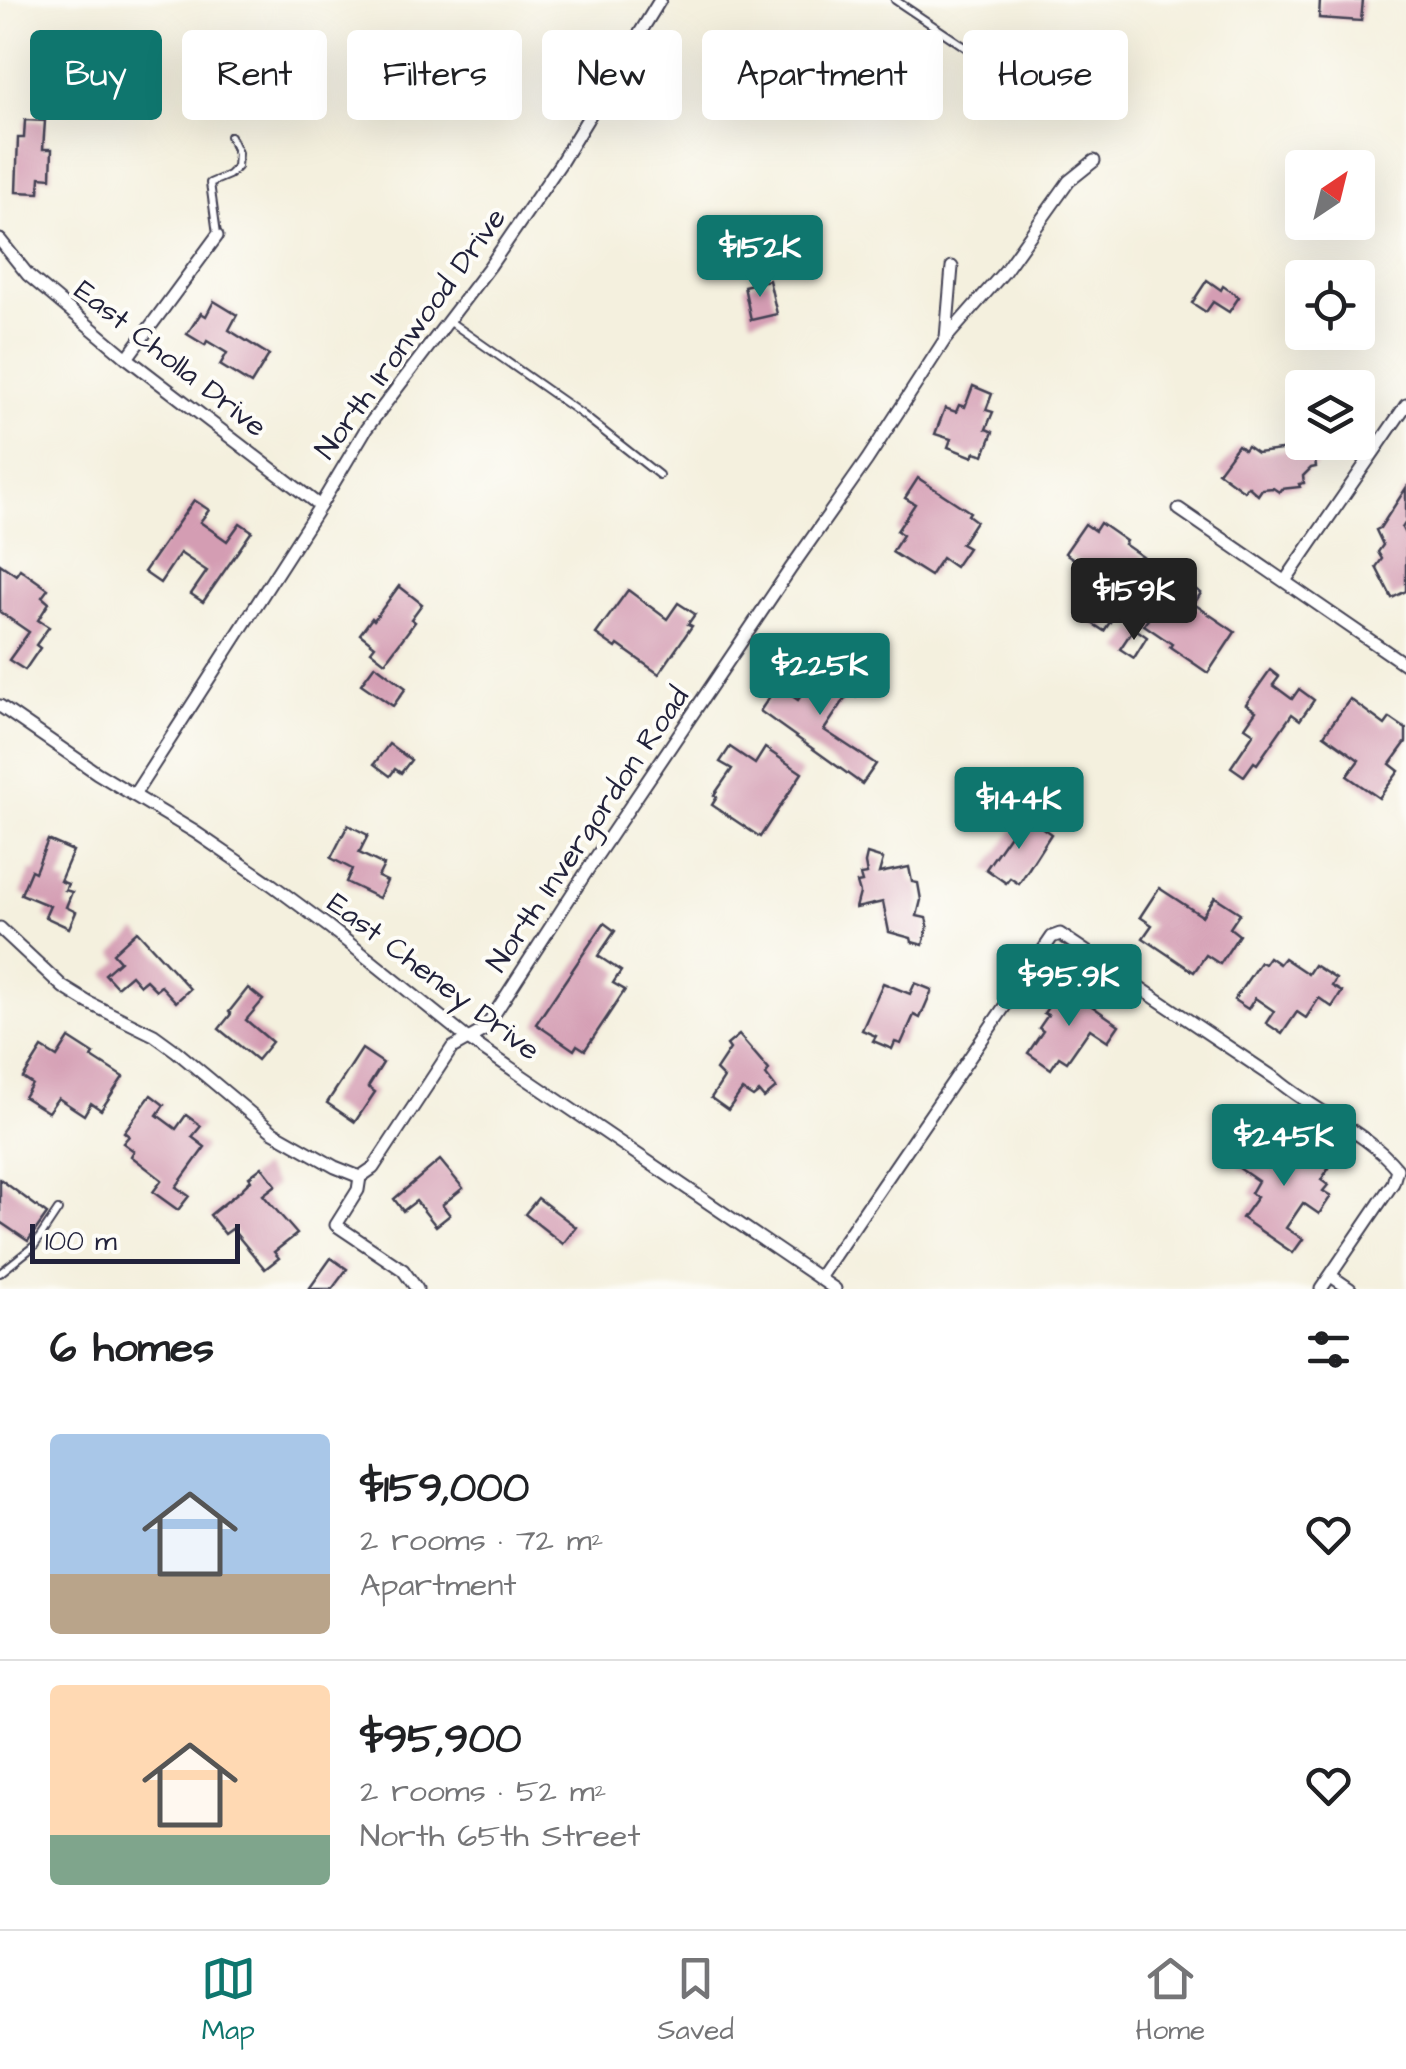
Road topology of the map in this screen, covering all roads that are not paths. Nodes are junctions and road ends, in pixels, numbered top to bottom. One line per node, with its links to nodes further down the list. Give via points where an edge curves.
1 (660, 0): 9 (street, North Ironwood Drive, via 560,164)
2 (894, 0): 3 (lane)
3 (963, 45)
4 (230, 136): 6 (lane, via 238,167 210,183)
5 (1094, 160): 10 (street, North Invergordon Road, via 1069,180 1004,272)
6 (217, 236): 11 (street)
7 (0, 240): 11 (street, East Cholla Drive, via 28,275)
8 (952, 267): 10 (street)
9 (449, 320): 13 (lane); 14 (street, North Ironwood Drive, via 366,429)
10 (946, 338): 21 (street, North Invergordon Road, via 484,1030)
11 (127, 358): 14 (street, East Cholla Drive)
12 (1406, 405): 16 (street)
13 (659, 475)
14 (320, 506): 19 (street, North Ironwood Drive)
15 (1179, 509): 16 (street)
16 (1285, 581): 17 (street)
17 (1406, 665)
18 (0, 706): 19 (street, East Cheney Drive)
19 (134, 795): 21 (street, East Cheney Drive, via 271,884)
20 (0, 928): 22 (street, via 63,986 176,1050 272,1132)
21 (468, 1039): 22 (street, North Invergordon Road, via 452,1048 373,1168); 26 (street, East Cheney Drive)
22 (360, 1177): 27 (street, North Invergordon Road, via 336,1225 403,1270)
23 (58, 1210): 24 (lane, via 34,1246)
24 (0, 1274)
25 (1331, 1276): 26 (street, via 1397,1168 1060,934); 29 (street); 30 (street)
26 (819, 1278): 28 (street, East Cheney Drive)
27 (416, 1289)
28 (835, 1289)
29 (1322, 1289)
30 (1350, 1289)

